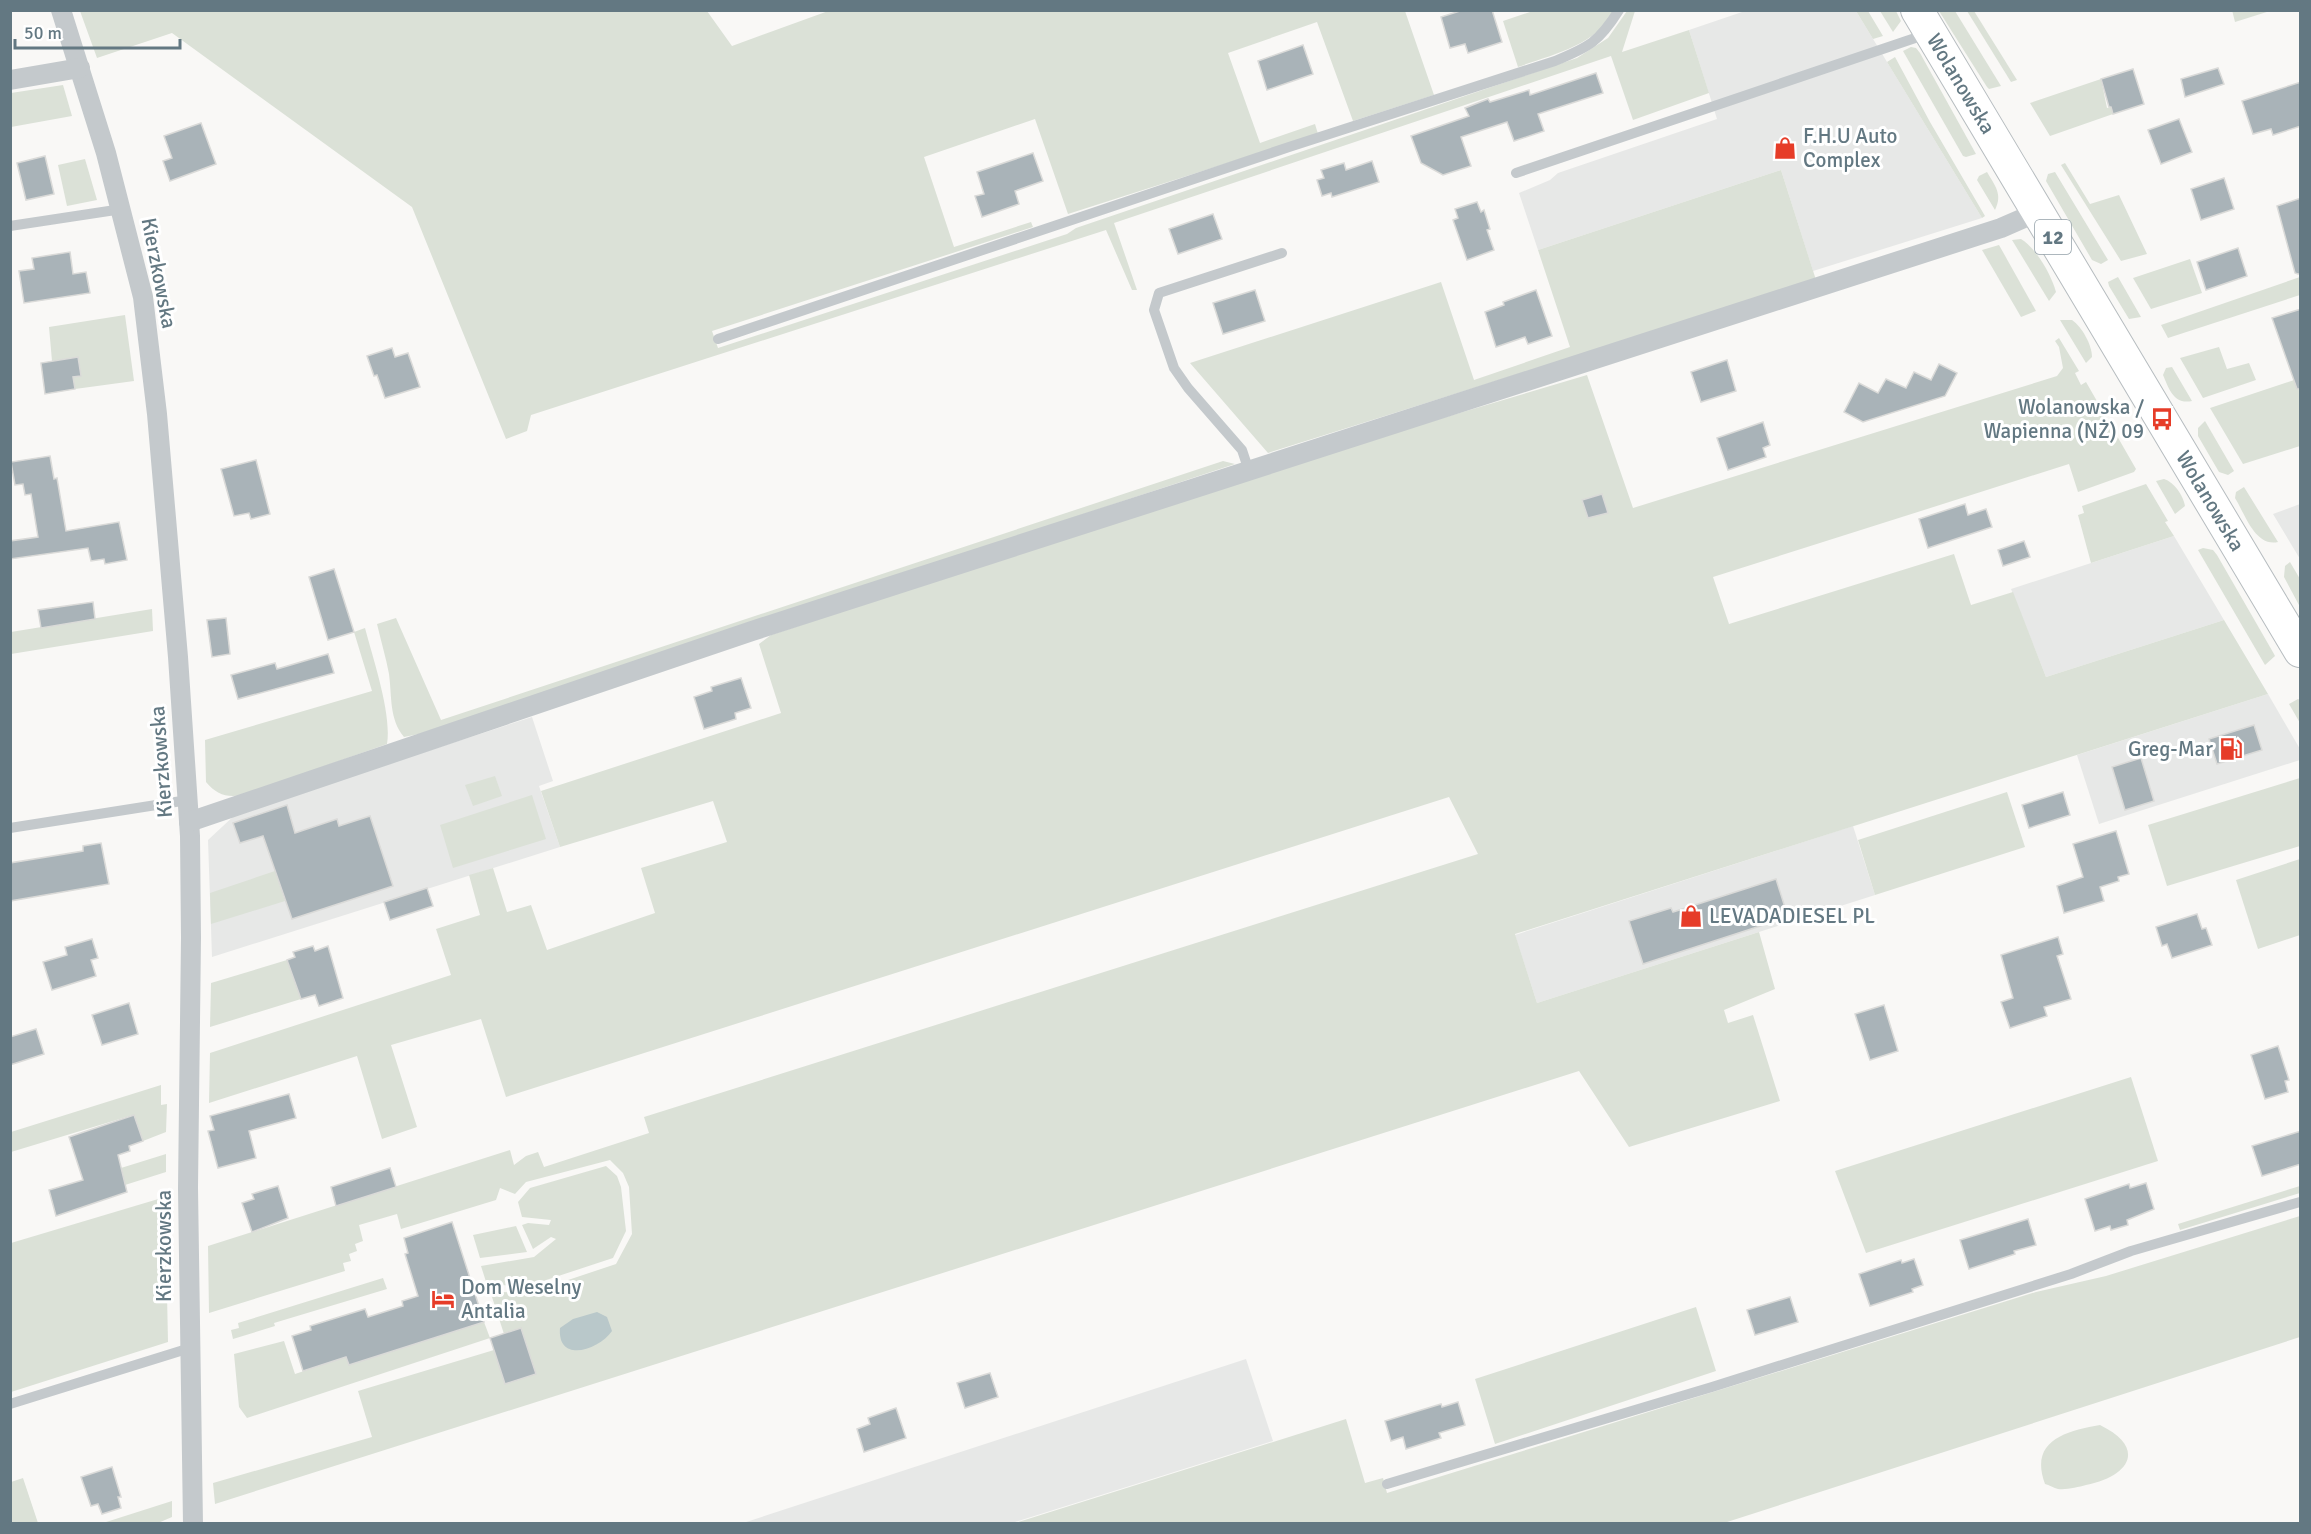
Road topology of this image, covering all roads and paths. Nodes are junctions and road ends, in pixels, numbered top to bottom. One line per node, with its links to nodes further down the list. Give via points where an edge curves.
1 (61, 10): 4 (street, Kierzkowska)
2 (1619, 10): 11 (lane, via 1600,38 1555,61)
3 (1924, 22): 6 (lane); 8 (main road, Wolanowska / 12)
4 (80, 68): 5 (street); 7 (street, Kierzkowska)
5 (10, 80)
6 (1516, 173)
7 (122, 208): 9 (lane); 14 (street, Kierzkowska, via 139,278 148,340)
8 (2038, 212): 12 (street, via 2001,228); 13 (main road, Wolanowska / 12)
9 (10, 226)
10 (1282, 253): 12 (lane, via 1159,293 1154,310 1174,368 1242,450)
11 (718, 339)
12 (1250, 471): 15 (street, via 752,631)
13 (2301, 651)
14 (188, 800): 15 (street, Kierzkowska); 16 (lane)
15 (189, 822): 18 (street, Kierzkowska)
16 (10, 828)
17 (2301, 1202): 20 (lane, via 2131,1251 2071,1274 1712,1387)
18 (190, 1348): 19 (lane); 21 (street, Kierzkowska)
19 (10, 1404)
20 (1387, 1484)
21 (193, 1524)

